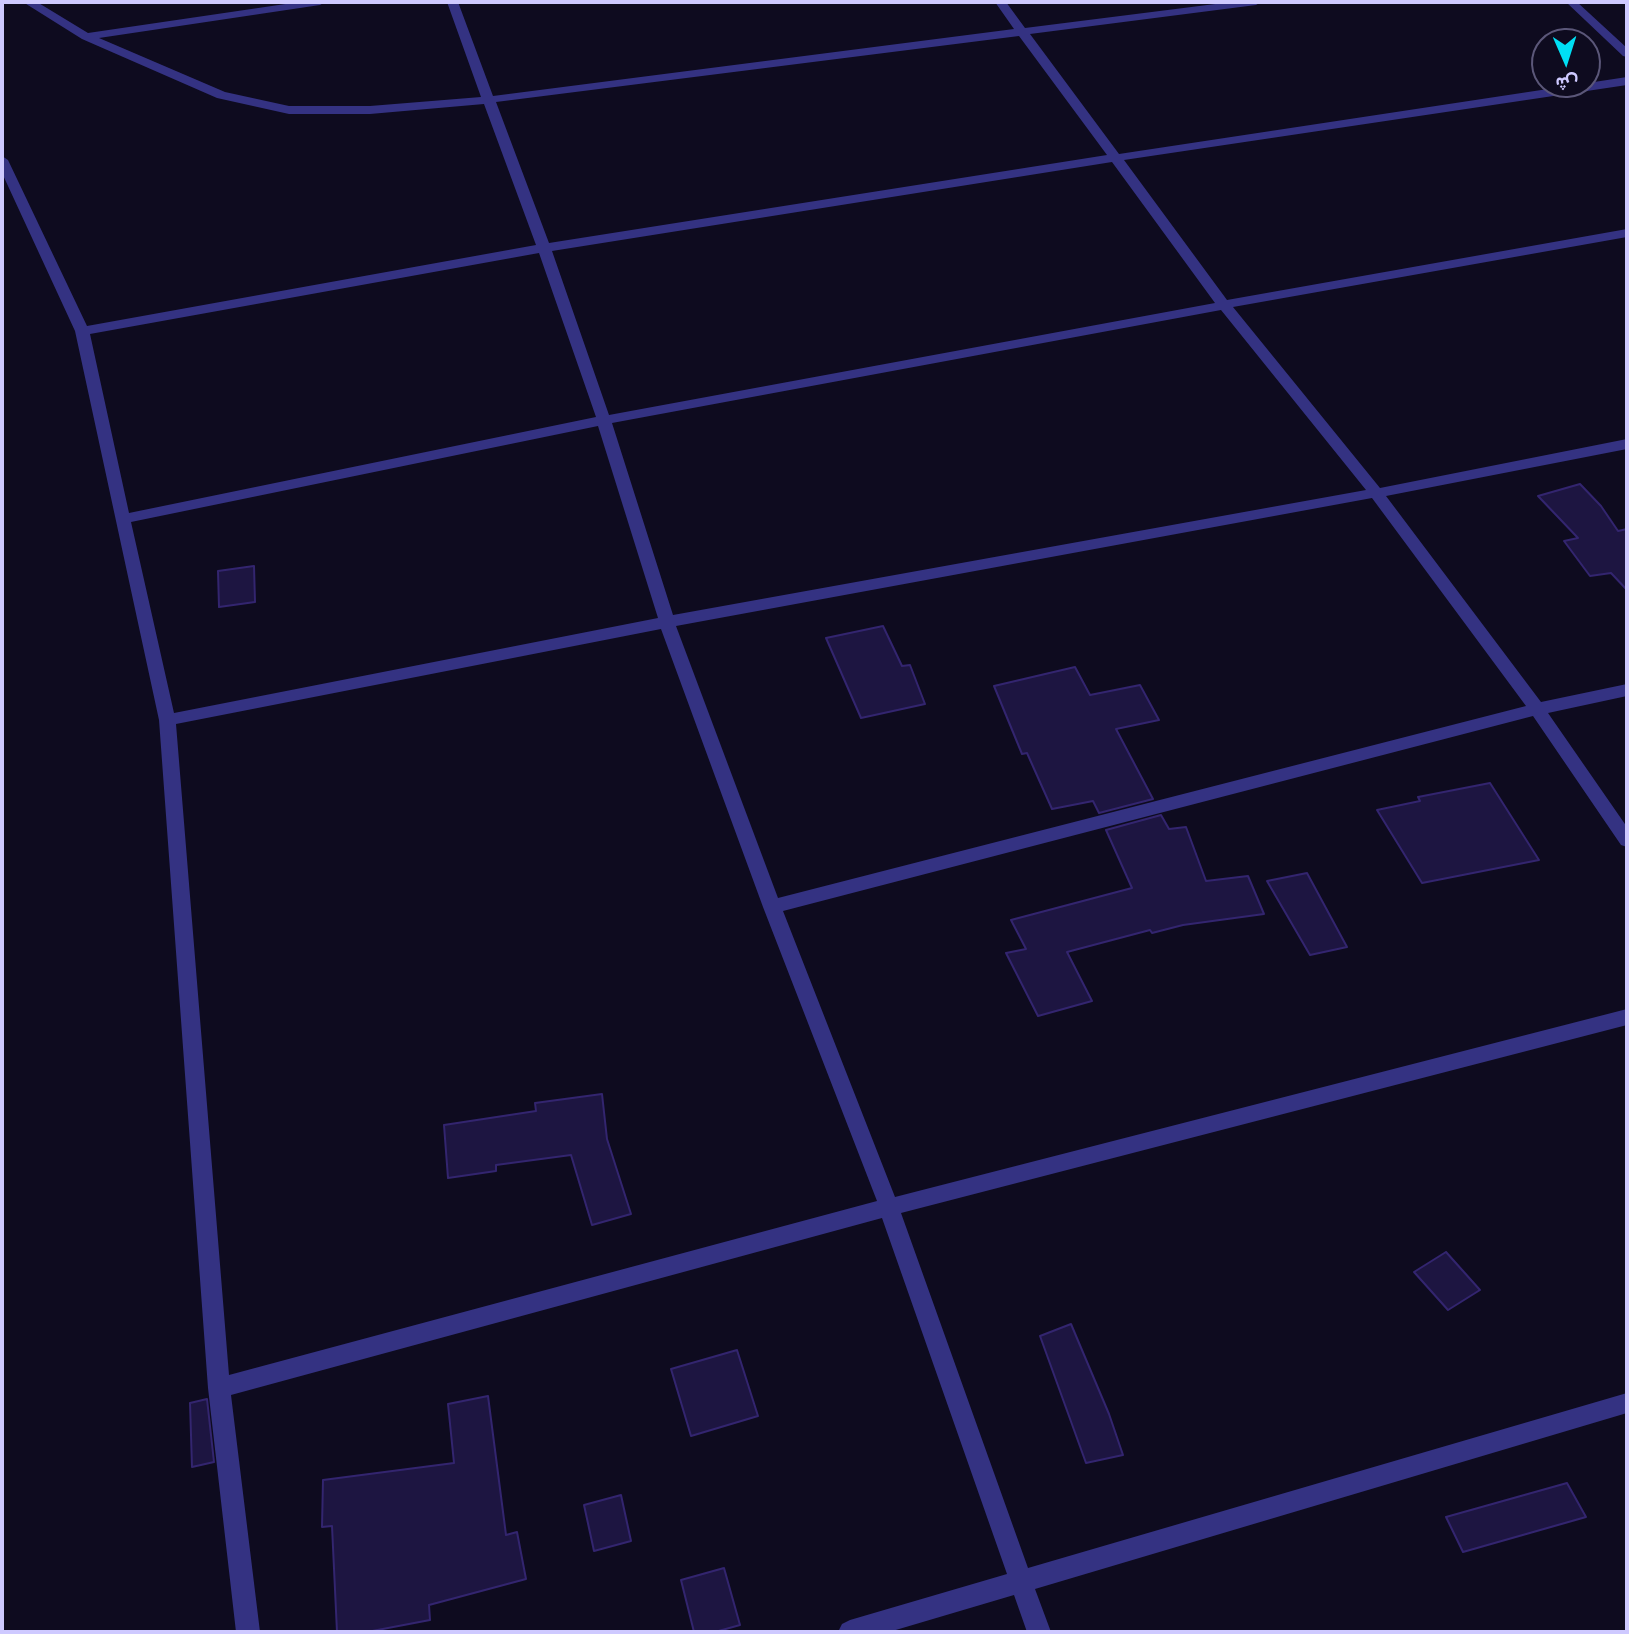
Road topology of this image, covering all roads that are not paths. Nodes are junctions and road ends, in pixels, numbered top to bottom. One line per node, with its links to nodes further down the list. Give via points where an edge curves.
1 (29, 2): 8 (street)
2 (320, 2): 8 (street)
3 (452, 2): 11 (street)
4 (1000, 2): 7 (street)
5 (1256, 2): 7 (street)
6 (1571, 2): 9 (street)
7 (1023, 33): 11 (street); 12 (street)
8 (86, 37): 11 (street, via 221,95 289,110 370,110)
9 (1627, 54)
10 (1627, 81): 12 (street)
11 (486, 100): 15 (street)
12 (1115, 158): 15 (street); 16 (street)
13 (2, 160): 17 (street)
14 (1627, 233): 16 (street)
15 (544, 248): 17 (street); 18 (street)
16 (1224, 305): 18 (street); 20 (street)
17 (82, 331): 21 (street)
18 (604, 420): 21 (street); 22 (street)
19 (1627, 444): 20 (street)
20 (1376, 493): 22 (street); 24 (street)
21 (123, 519): 25 (street)
22 (667, 622): 25 (street); 27 (street)
23 (1627, 690): 24 (street)
24 (1537, 709): 26 (street); 27 (street)
25 (167, 720): 30 (street)
26 (1627, 840)
27 (772, 907): 29 (street)
28 (1627, 1017): 29 (street)
29 (890, 1207): 30 (street); 32 (street)
30 (219, 1388): 33 (street)
31 (1627, 1404): 32 (street)
32 (1023, 1580): 34 (street); 35 (street)
33 (248, 1632)
34 (850, 1632)
35 (1039, 1632)

